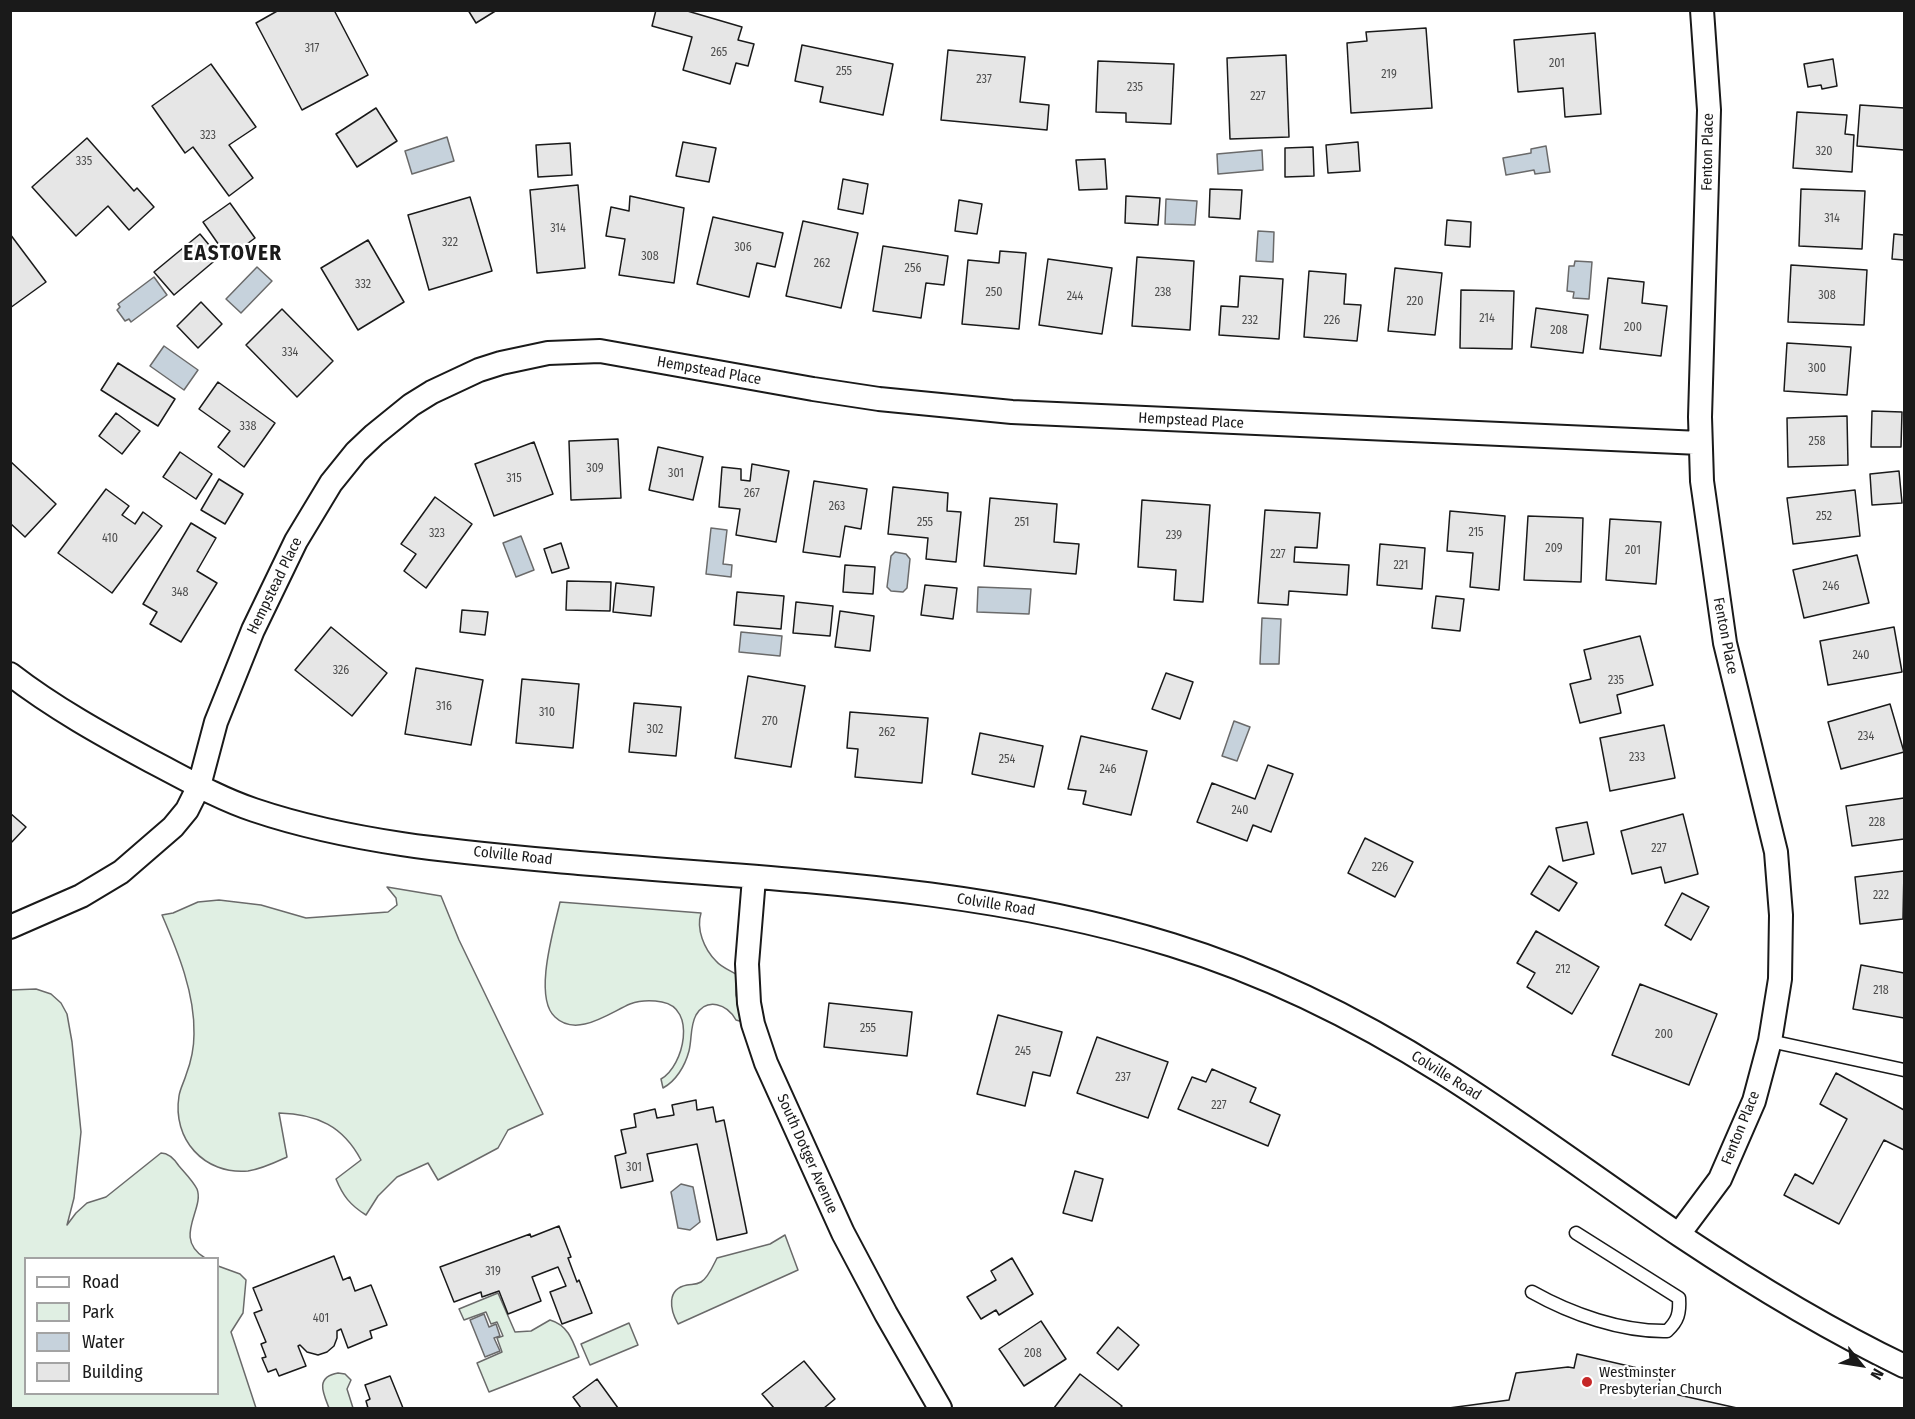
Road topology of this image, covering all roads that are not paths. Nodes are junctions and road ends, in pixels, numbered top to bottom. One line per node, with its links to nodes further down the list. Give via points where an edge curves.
1 (1702, 10): 2 (street, Fenton Place, via 1709,110)
2 (1700, 443): 4 (street, Hempstead Place, via 1012,412 813,390 600,351 548,353 501,363 470,374 411,405 356,452 331,483 296,541 253,630 216,722); 7 (street, Fenton Place, via 1725,643 1776,852 1780,962)
3 (10, 674): 4 (street, Colville Road, via 83,724)
4 (199, 786): 5 (street, Colville Road, via 249,809 362,838 545,860); 6 (street, Hempstead Place, via 173,827 121,872 81,896)
5 (754, 878): 10 (street, Colville Road, via 997,903 1100,924 1176,946 1251,974 1343,1016 1438,1070); 13 (street, South Dotger Avenue, via 747,964 749,1003 766,1063 843,1233)
6 (10, 927)
7 (1770, 1041): 8 (lane); 10 (street, Fenton Place, via 1754,1101 1731,1158)
8 (1905, 1070)
9 (1576, 1233): 11 (lane, via 1679,1298 1677,1322 1667,1331 1651,1332 1589,1318)
10 (1678, 1234): 12 (street, Colville Road, via 1766,1291)
11 (1532, 1292)
12 (1905, 1366)
13 (940, 1408)

